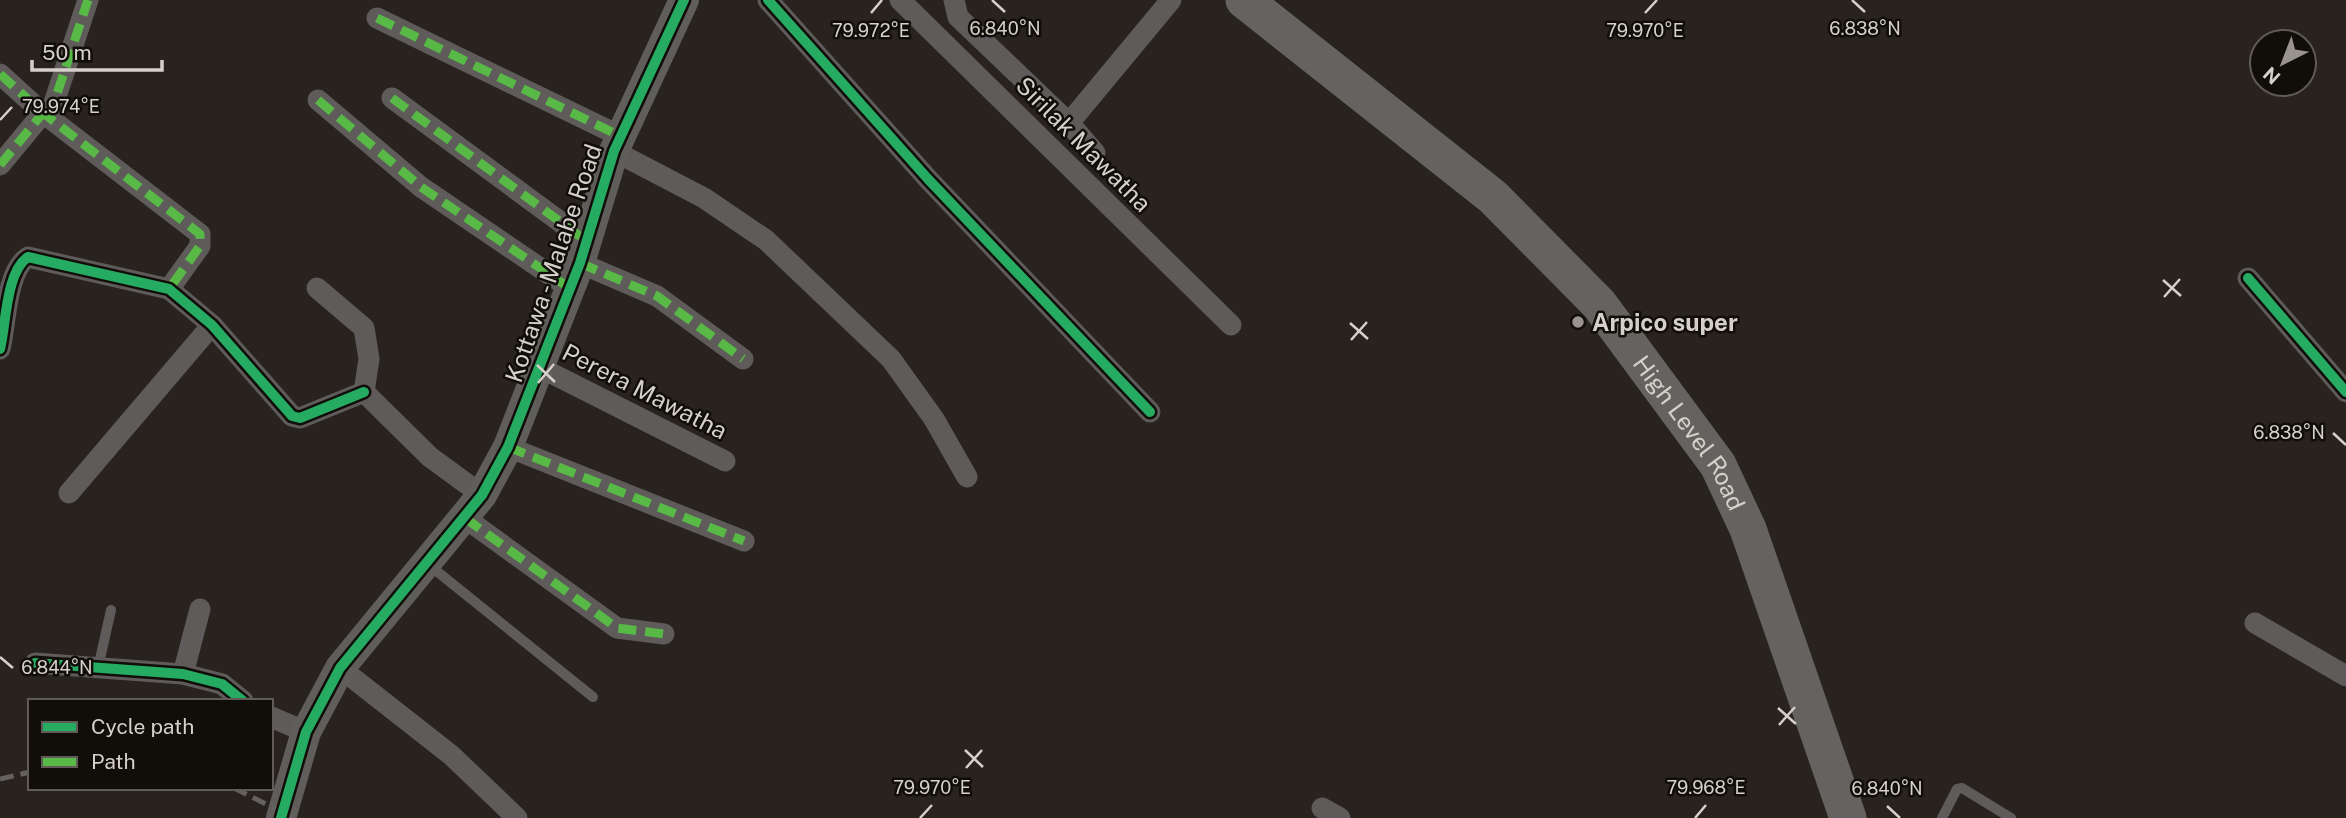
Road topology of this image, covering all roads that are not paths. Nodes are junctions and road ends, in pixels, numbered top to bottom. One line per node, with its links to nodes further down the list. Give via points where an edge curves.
1 (88, 0): 13 (street)
2 (768, 0): 31 (street, via 928,179)
3 (900, 0): 25 (street, Sirilak Mawatha)
4 (954, 0): 14 (street, via 958,17)
5 (1171, 0): 14 (street)
6 (1244, 0): 18 (highway, High Level Road)
7 (1260, 0): 18 (highway, High Level Road)
8 (683, 1): 15 (street, Kottawa - Malabe Road)
9 (377, 18): 15 (street)
10 (0, 74): 13 (street)
11 (392, 98): 19 (street)
12 (318, 100): 19 (street, via 421,187)
13 (46, 115): 17 (street); 22 (street, via 200,234 200,246)
14 (1069, 123): 16 (street)
15 (617, 144): 19 (street, Kottawa - Malabe Road); 34 (street, via 766,240 891,359 934,419)
16 (1095, 153)
17 (0, 165)
18 (1498, 192): 54 (highway, High Level Road, via 1599,304 1718,466 1748,529); 55 (highway, High Level Road, via 1608,296 1683,394 1740,482)
19 (579, 264): 27 (street, via 657,296); 28 (street, Kottawa - Malabe Road)
20 (2248, 278): 30 (street)
21 (317, 288): 29 (street, via 364,327 369,359)
22 (169, 289): 23 (street, via 29,257); 24 (street)
23 (4, 295): 26 (street)
24 (212, 325): 29 (street, via 292,416 300,418); 35 (street)
25 (1231, 326)
26 (0, 346)
27 (743, 359)
28 (541, 368): 32 (street, Kottawa - Malabe Road); 33 (street, Perera Mawatha)
29 (364, 392): 36 (street)
30 (2346, 392)
31 (1150, 412)
32 (508, 447): 36 (street, Kottawa - Malabe Road); 37 (street)
33 (725, 461)
34 (967, 478)
35 (69, 493)
36 (474, 507): 38 (street, Kottawa - Malabe Road); 42 (street, via 617,628)
37 (744, 541)
38 (427, 563): 45 (street, Kottawa - Malabe Road); 48 (lane)
39 (200, 609): 46 (street)
40 (111, 610): 44 (lane)
41 (2255, 623): 47 (street)
42 (664, 634)
43 (35, 663): 44 (street)
44 (98, 668): 46 (street)
45 (340, 668): 51 (street, Kottawa - Malabe Road); 53 (street, via 451,755)
46 (183, 674): 49 (street, via 222,684)
47 (2346, 676)
48 (593, 697)
49 (241, 699)
50 (273, 718): 51 (street)
51 (306, 732): 52 (street, Kottawa - Malabe Road)
52 (281, 818)
53 (517, 818)
54 (1848, 818)
55 (1861, 818)
56 (1942, 818): 57 (lane, via 1953,794 1962,788)
57 (2011, 818)

